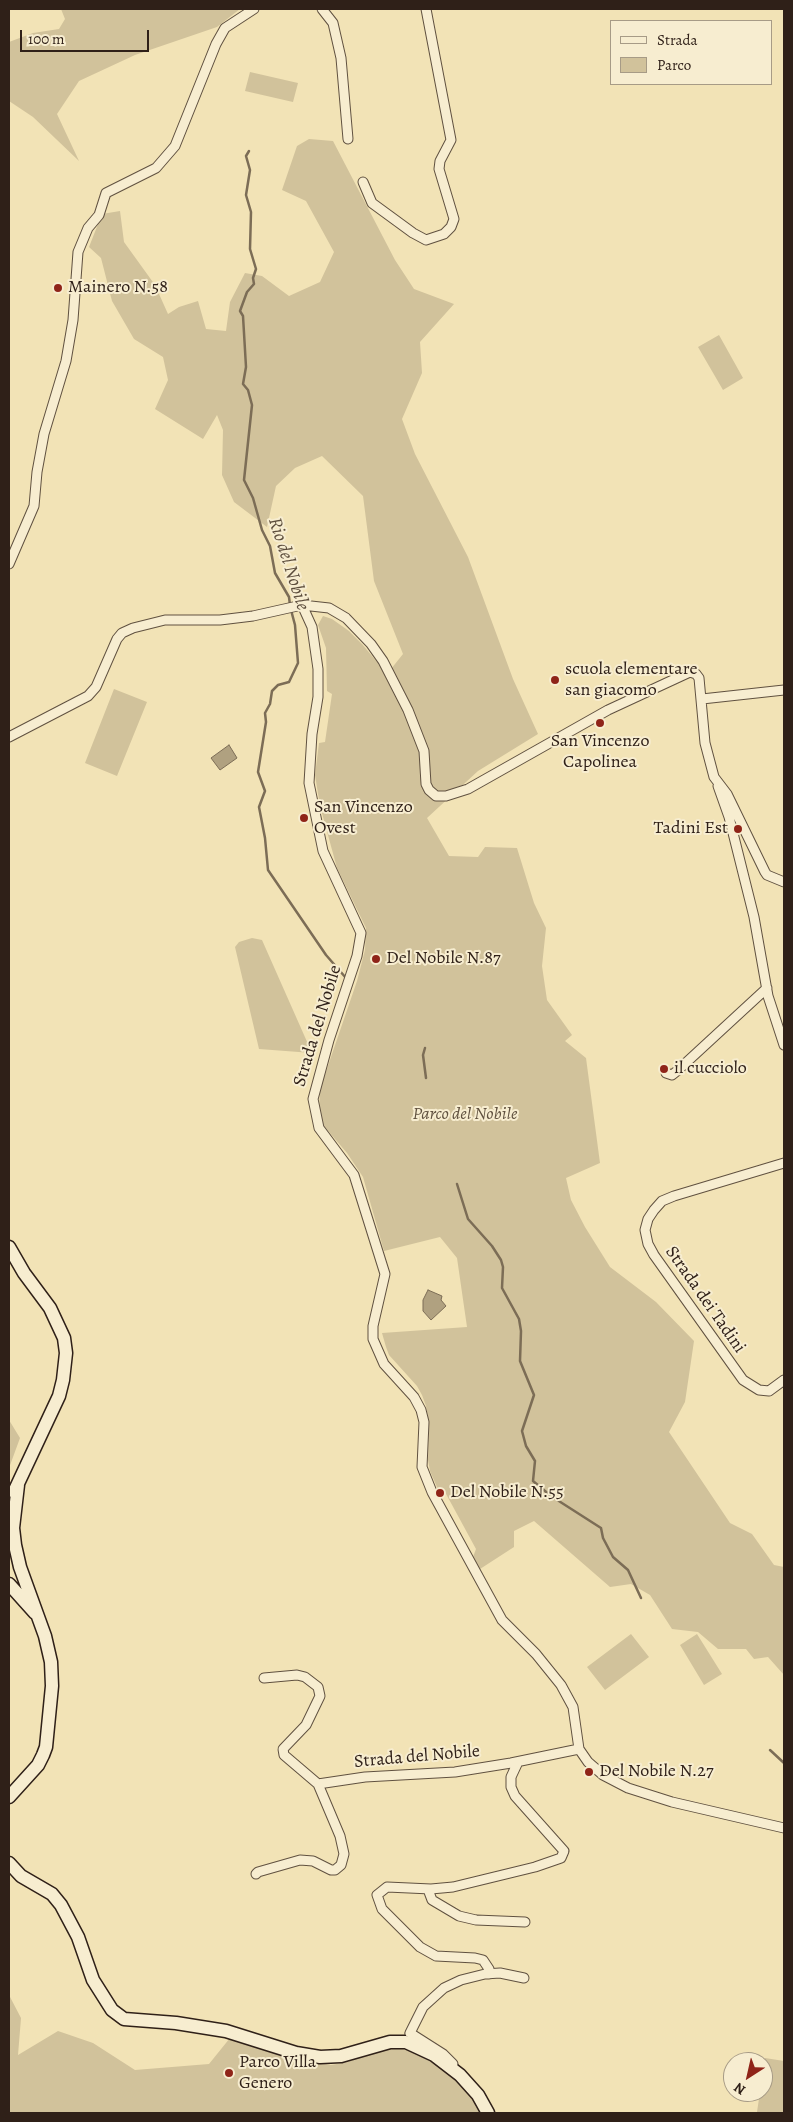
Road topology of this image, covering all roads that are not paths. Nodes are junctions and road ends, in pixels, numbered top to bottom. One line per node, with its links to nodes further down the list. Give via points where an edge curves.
1 (254, 9): 6 (street, via 225,28 175,146 156,168 106,193 99,215 88,228 78,252 66,361 44,434 34,506)
2 (322, 9): 4 (street, via 333,23 341,58)
3 (426, 9): 5 (street, via 450,140 439,169 454,219 444,234 426,240 372,203)
4 (348, 139)
5 (362, 182)
6 (9, 564)
7 (295, 606): 9 (street, via 329,608 346,618 371,644 408,710 424,751 426,784 436,796 468,789 608,710 690,672 699,678); 10 (street, via 220,620 165,620 122,633 96,687 88,696); 24 (street, Strada del Nobile, via 312,627 318,668 309,783 323,851 361,933 357,956 313,1100 319,1128 354,1175 385,1274 373,1339 384,1364 410,1392 421,1410 424,1422 422,1467 432,1492 502,1620 561,1685 573,1707)
8 (784, 690): 9 (street)
9 (702, 699): 11 (street, via 705,743)
10 (9, 737)
11 (714, 777): 12 (street, via 727,794 765,872); 13 (street, via 729,817 754,917)
12 (784, 882)
13 (767, 988): 14 (street); 15 (street, via 677,1071 672,1075)
14 (784, 1045)
15 (666, 1073)
16 (784, 1162): 18 (street, Strada dei Tadini, via 674,1196 654,1210 645,1230 654,1255 743,1380 759,1390 769,1391)
17 (9, 1247): 19 (street, via 54,1315 64,1338 66,1353 59,1396)
18 (784, 1380)
19 (18, 1485): 20 (street); 22 (street, via 13,1528 15,1545)
20 (9, 1503)
21 (9, 1584): 22 (street)
22 (37, 1615): 27 (street, via 46,1636 51,1662 46,1747 38,1765)
23 (264, 1678): 26 (street, via 305,1677 318,1687 320,1696 306,1725 283,1749 284,1755)
24 (579, 1749): 25 (street, Strada del Nobile); 28 (street, via 603,1775 628,1788 672,1802)
25 (518, 1762): 26 (street, Strada del Nobile, via 455,1772 365,1777); 31 (street, via 511,1777 515,1796 564,1851 561,1858 453,1888)
26 (318, 1784): 30 (street, via 340,1836 344,1854 341,1866 332,1870 313,1861 300,1860)
27 (9, 1797)
28 (784, 1828)
29 (9, 1863): 35 (street, via 21,1876 52,1894 61,1906 78,1937 94,1980 112,2010 124,2019 238,2033 296,2054 320,2057 341,2056 390,2042 406,2042 434,2055)
30 (256, 1874)
31 (430, 1889): 32 (street, via 432,1900 459,1916); 33 (street, via 387,1887 377,1895 382,1910 425,1950 443,1958 483,1960)
32 (525, 1922)
33 (489, 1974): 34 (street); 35 (street, via 461,1980 444,1988 423,2007 409,2031 443,2054)
34 (524, 1978)
35 (460, 2075): 36 (street, via 478,2095)
36 (488, 2113)

